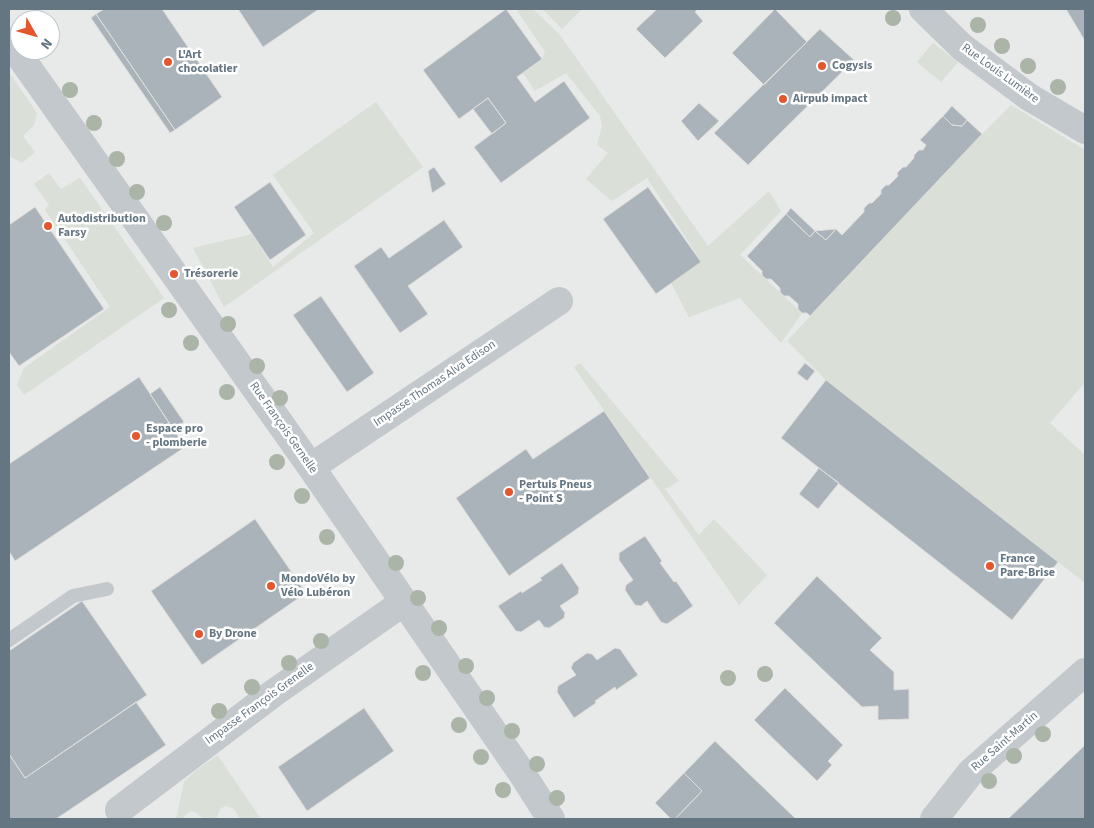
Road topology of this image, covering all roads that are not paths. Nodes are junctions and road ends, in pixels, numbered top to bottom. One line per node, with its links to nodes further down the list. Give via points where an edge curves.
1 (923, 9): 3 (street, Rue Louis Lumière, via 962,47 1029,97)
2 (9, 41): 5 (street, Rue François Gernelle)
3 (1085, 130)
4 (559, 301): 5 (street, Impasse Thomas Alva Edison)
5 (311, 467): 7 (street, Rue François Gernelle)
6 (107, 589): 8 (lane, via 73,596)
7 (404, 602): 10 (street, Impasse François Grenelle, via 275,692); 11 (street, Rue François Gernelle)
8 (9, 640)
9 (1085, 672): 12 (street, Rue Saint-Martin, via 970,772)
10 (119, 810)
11 (551, 819)
12 (934, 819)

